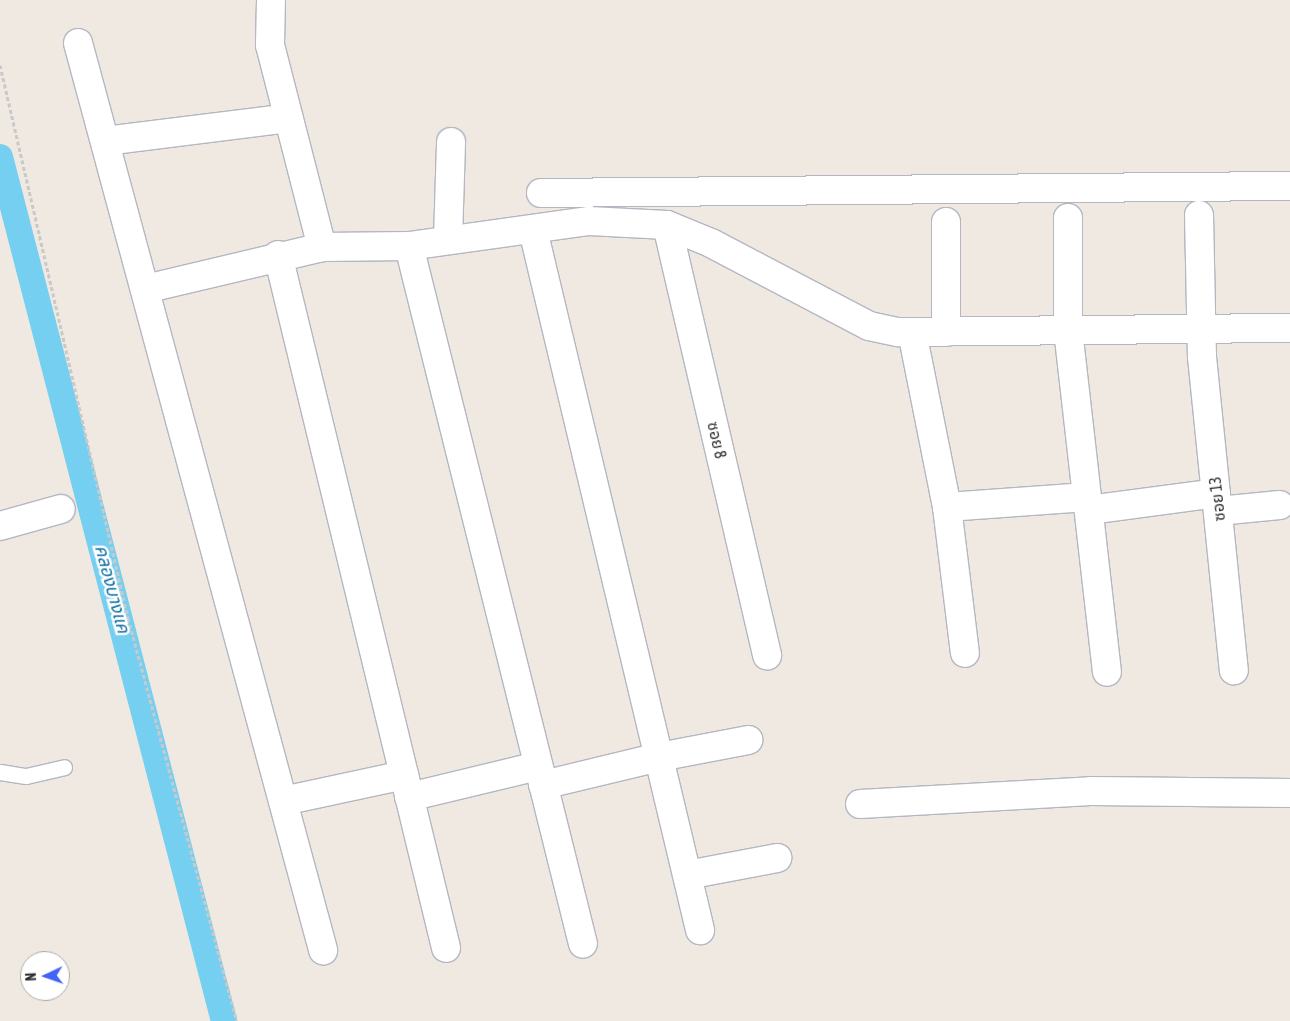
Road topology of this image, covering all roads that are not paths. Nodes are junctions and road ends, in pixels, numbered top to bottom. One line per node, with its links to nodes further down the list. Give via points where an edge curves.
1 (271, 0): 3 (street, via 270,45)
2 (78, 43): 4 (street)
3 (289, 118): 4 (street); 15 (street)
4 (105, 141): 17 (street)
5 (451, 142): 13 (street)
6 (1290, 186): 7 (street)
7 (541, 193)
8 (1199, 216): 18 (street, ซอย 13)
9 (1068, 218): 20 (street)
10 (946, 222): 22 (street)
11 (667, 225): 12 (street, via 589,221); 21 (street, via 711,244 869,326); 30 (street, ซอย 8)
12 (533, 230): 13 (street); 34 (street)
13 (448, 239): 14 (street)
14 (409, 246): 15 (street); 37 (street)
15 (322, 247): 16 (street)
16 (278, 255): 17 (street); 38 (street)
17 (145, 289): 40 (street)
18 (1201, 328): 19 (street); 20 (street); 23 (street, ซอย 13)
19 (1290, 328)
20 (1068, 330): 22 (street); 24 (street)
21 (912, 332): 22 (street); 26 (street)
22 (946, 332)
23 (1217, 502): 24 (street); 25 (street); 31 (street, ซอย 13)
24 (1088, 503): 26 (street); 32 (street)
25 (1280, 505)
26 (947, 507): 29 (street)
27 (60, 509): 28 (street)
28 (0, 526)
29 (965, 653)
30 (767, 656)
31 (1234, 670)
32 (1107, 672)
33 (748, 740): 34 (street)
34 (659, 756): 37 (street); 43 (street)
35 (64, 767): 36 (lane, via 26,776)
36 (0, 772)
37 (541, 776): 38 (street); 45 (street)
38 (406, 786): 40 (street); 46 (street)
39 (1290, 794): 41 (street, via 1091,791)
40 (283, 801): 47 (street)
41 (860, 804)
42 (777, 858): 43 (street)
43 (687, 875): 44 (street)
44 (700, 930)
45 (583, 944)
46 (446, 948)
47 (323, 950)

